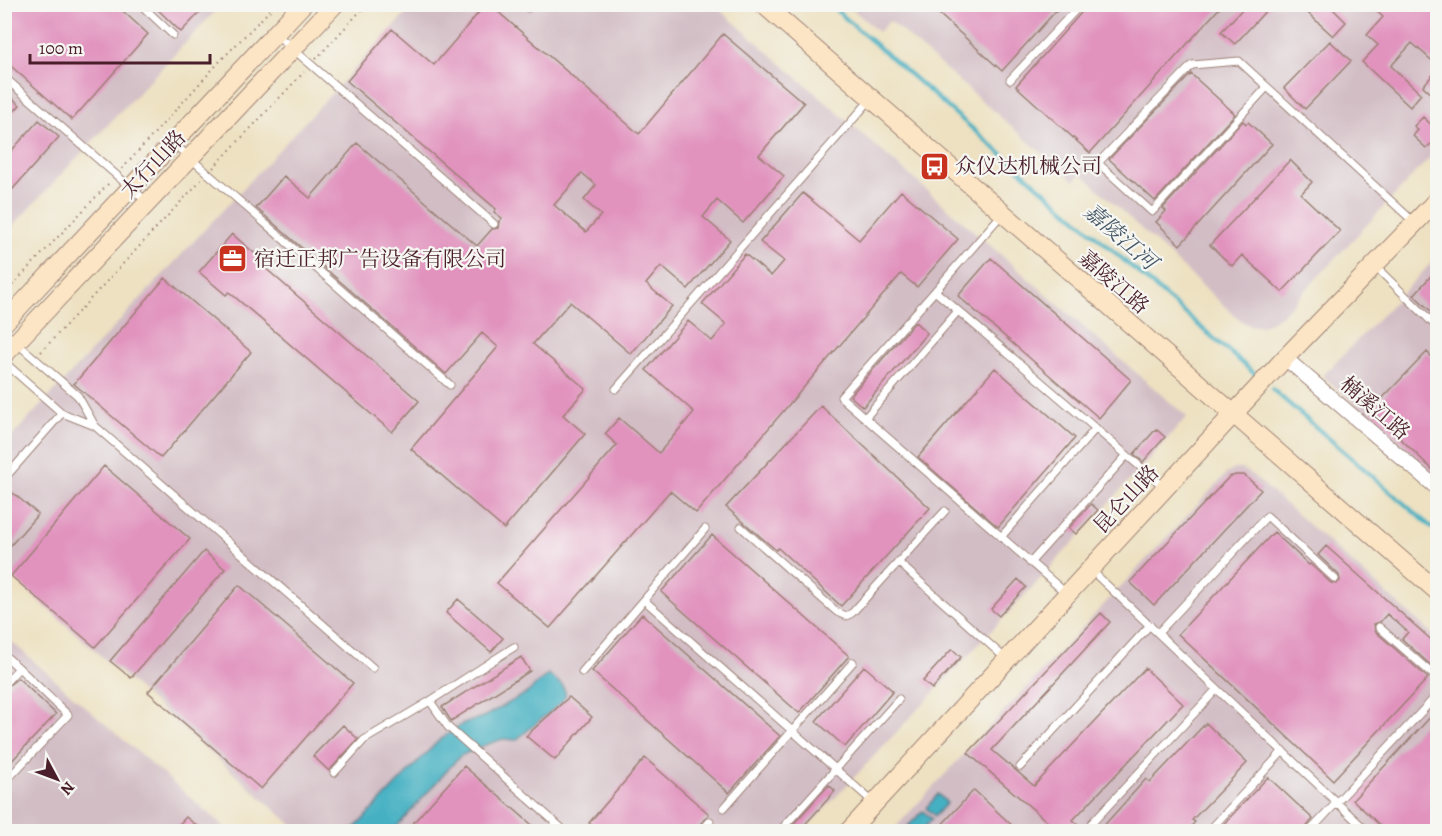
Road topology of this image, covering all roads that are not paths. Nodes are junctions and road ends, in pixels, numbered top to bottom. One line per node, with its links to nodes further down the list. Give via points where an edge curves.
1 (140, 4): 7 (lane)
2 (303, 4): 6 (street, 太行山路)
3 (335, 4): 8 (street, 太行山路)
4 (763, 4): 12 (street, 嘉陵江路)
5 (1081, 4): 10 (lane)
6 (275, 34): 8 (lane); 13 (street, 太行山路)
7 (173, 35)
8 (293, 49): 14 (street, 太行山路); 20 (lane)
9 (4, 77): 15 (lane)
10 (1010, 80)
11 (1267, 87): 11 (lane, via 1239,61 1192,64 1098,164 1152,212); 19 (lane)
12 (871, 99): 18 (street, 嘉陵江路); 30 (lane)
13 (173, 143): 14 (lane); 15 (street, 太行山路)
14 (189, 158): 17 (street, 太行山路); 29 (lane)
15 (131, 188): 17 (lane); 24 (street, 太行山路)
16 (1437, 199): 19 (street, 昆仑山路)
17 (148, 203): 26 (street, 太行山路)
18 (1002, 214): 22 (lane); 32 (street, 嘉陵江路)
19 (1415, 223): 21 (street, 昆仑山路)
20 (494, 224)
21 (1374, 265): 25 (lane); 27 (street, 昆仑山路)
22 (935, 291): 23 (lane); 33 (lane, via 841,397)
23 (958, 311): 33 (lane); 35 (lane)
24 (4, 324)
25 (1437, 328)
26 (9, 343): 34 (lane, via 35,359 78,396)
27 (1285, 358): 32 (street, 昆仑山路); 39 (street, 楠溪江路)
28 (4, 362): 31 (lane)
29 (450, 385)
30 (616, 389)
31 (62, 412): 34 (lane); 37 (lane)
32 (1233, 416): 38 (street, 昆仑山路); 48 (street, 嘉陵江路)
33 (865, 418): 43 (lane)
34 (95, 426): 59 (lane)
35 (1096, 428): 36 (lane); 43 (lane)
36 (1127, 455): 38 (lane); 45 (lane)
37 (4, 479)
38 (1166, 489): 46 (street, 昆仑山路)
39 (1437, 489)
40 (945, 511): 44 (lane)
41 (741, 527): 44 (lane, via 846,616)
42 (705, 529): 50 (lane)
43 (1001, 537): 45 (lane)
44 (898, 562): 56 (lane)
45 (1030, 563): 49 (lane)
46 (1091, 570): 49 (street, 昆仑山路); 51 (lane)
47 (1335, 579): 53 (lane, via 1267,516)
48 (1437, 592)
49 (1067, 595): 56 (street, 昆仑山路)
50 (644, 600): 60 (lane); 67 (lane)
51 (1150, 625): 53 (lane); 69 (lane)
52 (1380, 627): 61 (lane)
53 (1158, 633): 63 (lane)
54 (514, 647): 66 (lane)
55 (4, 655): 58 (lane)
56 (1007, 660): 74 (street, 昆仑山路)
57 (853, 662): 67 (lane)
58 (19, 668): 62 (lane); 72 (lane, via 68,715)
59 (373, 668)
60 (582, 672)
61 (1437, 679)
62 (4, 684)
63 (1217, 689): 68 (lane); 77 (lane)
64 (1437, 694): 73 (lane)
65 (899, 699): 70 (lane)
66 (430, 700): 71 (lane, via 364,740); 78 (lane, via 448,727)
67 (792, 731): 70 (lane); 75 (lane)
68 (1283, 751): 73 (lane); 82 (lane)
69 (1020, 767)
70 (836, 770): 74 (lane); 80 (lane)
71 (334, 773)
72 (4, 783)
73 (1336, 802): 83 (lane); 84 (lane)
74 (874, 803): 81 (street, 昆仑山路)
75 (724, 808)
76 (710, 821): 79 (lane)
77 (1091, 824)
78 (567, 831)
79 (700, 831)
80 (779, 831)
81 (848, 831)
82 (1208, 831)
83 (1309, 831)
84 (1368, 831)

